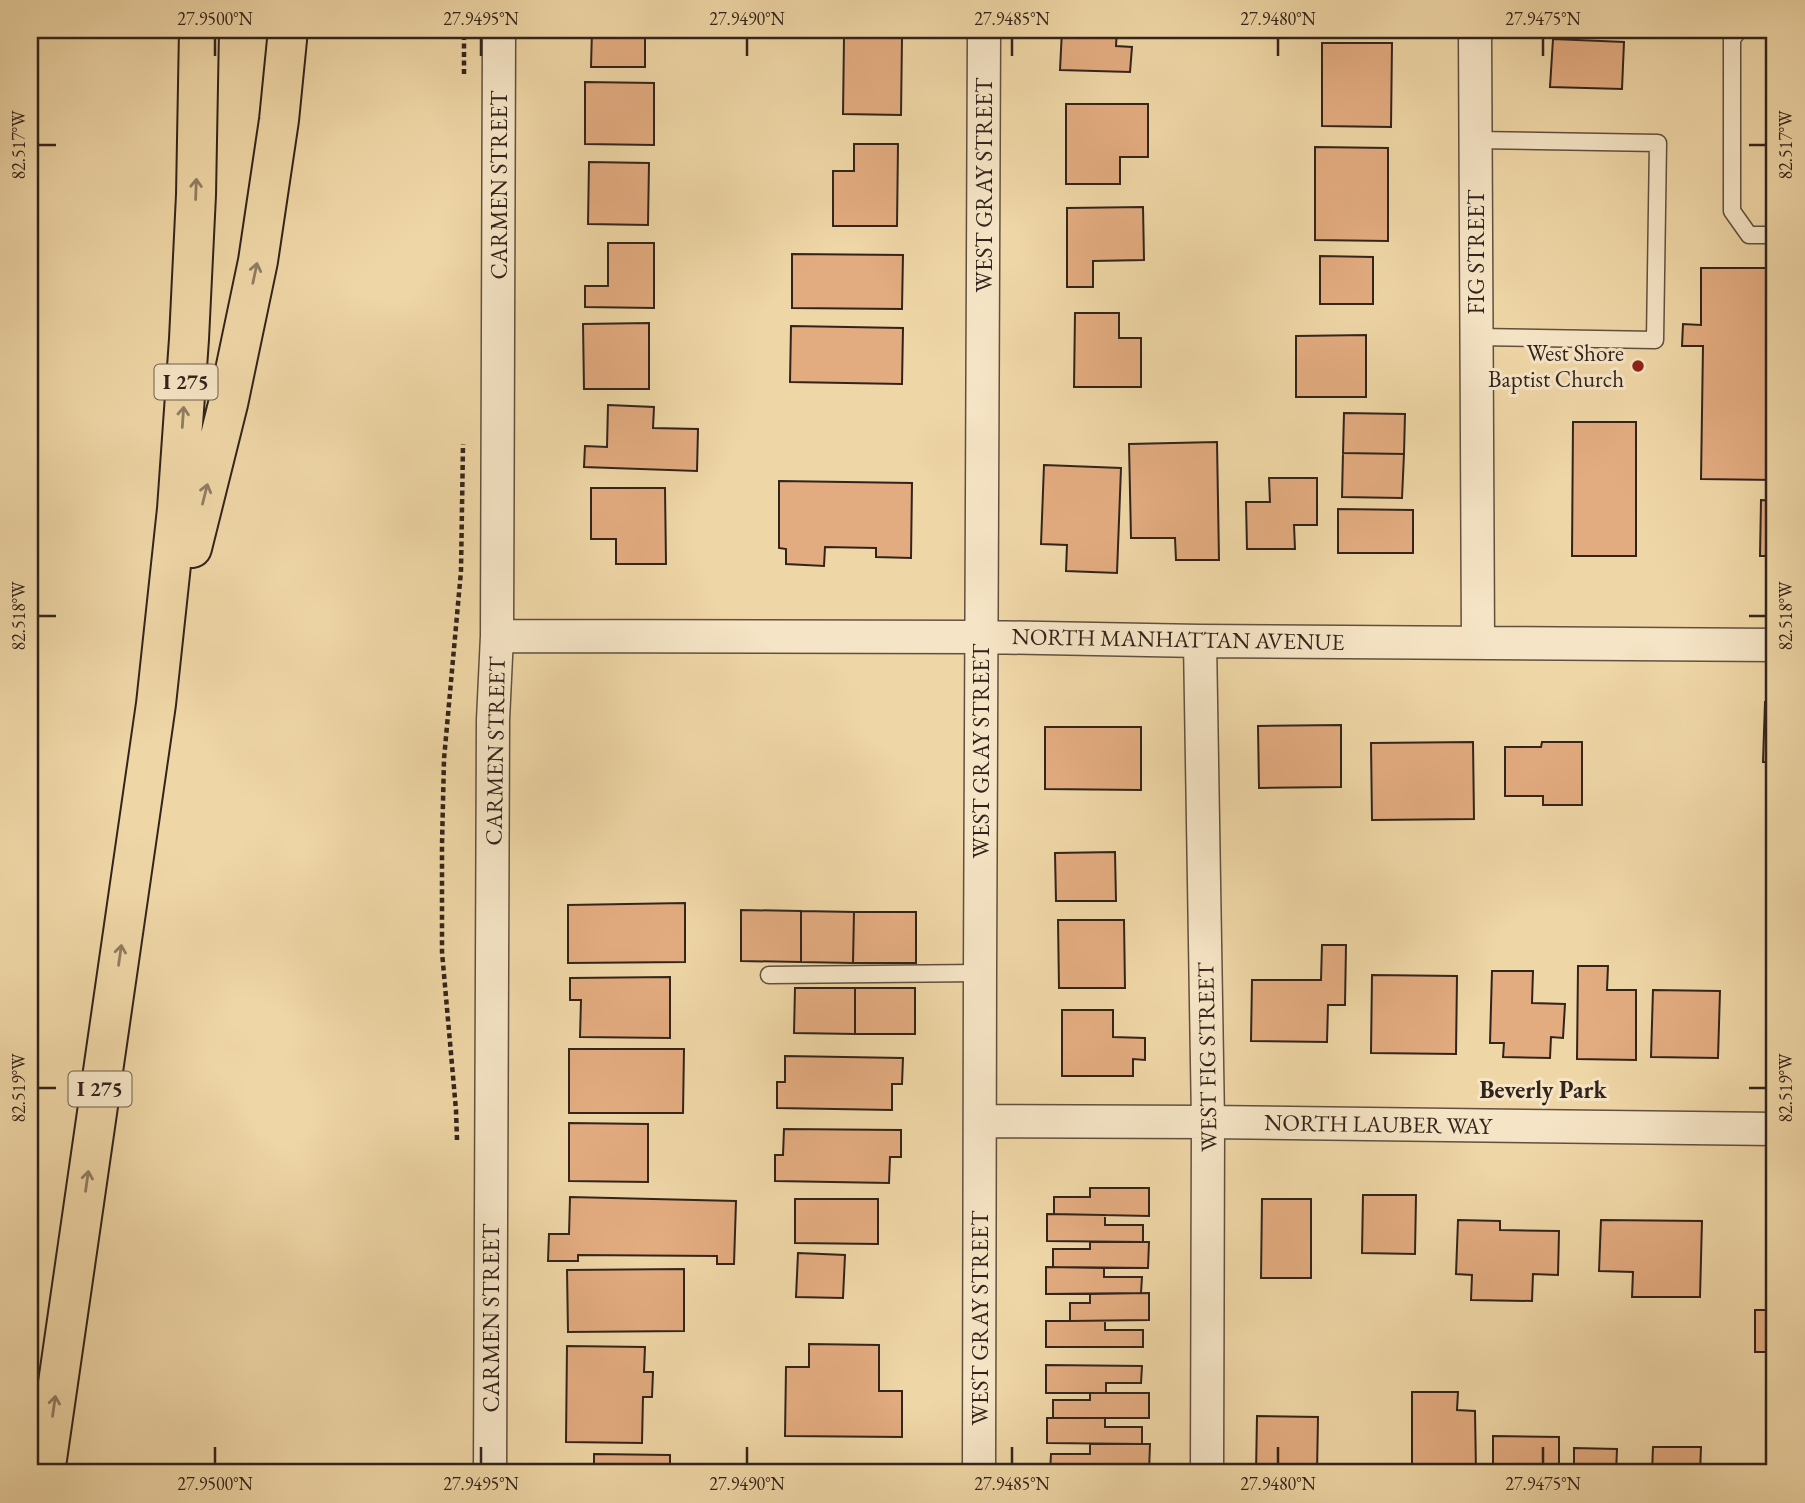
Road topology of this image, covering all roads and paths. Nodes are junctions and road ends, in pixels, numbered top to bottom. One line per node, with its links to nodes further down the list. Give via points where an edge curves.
1 (199, 30): 18 (highway, I 275, one-way to 1, via 189,339)
2 (288, 30): 18 (highway, one-way to 2, via 258,261)
3 (465, 30): 8 (path)
4 (499, 30): 13 (street, CARMEN STREET)
5 (984, 30): 14 (street, WEST GRAY STREET)
6 (1475, 30): 9 (street, FIG STREET)
7 (1739, 30): 10 (lane, via 1732,39 1732,211 1749,235)
8 (464, 84)
9 (1475, 140): 11 (street, FIG STREET); 11 (lane, via 1658,143 1655,340)
10 (1775, 235)
11 (1477, 338): 16 (street, FIG STREET)
12 (463, 435): 24 (path, via 461,571 444,759 442,845 442,952)
13 (497, 636): 14 (street, NORTH MANHATTAN AVENUE); 26 (street, CARMEN STREET)
14 (982, 637): 15 (street, NORTH MANHATTAN AVENUE); 19 (street, WEST GRAY STREET)
15 (1200, 641): 16 (street, NORTH MANHATTAN AVENUE); 22 (street, WEST FIG STREET)
16 (1478, 643): 17 (street, NORTH MANHATTAN AVENUE)
17 (1775, 645)
18 (156, 704): 25 (highway, I 275, one-way to 18)
19 (980, 973): 20 (lane); 21 (street, WEST GRAY STREET)
20 (769, 975)
21 (980, 1121): 22 (street, NORTH LAUBER WAY); 27 (street, WEST GRAY STREET)
22 (1208, 1122): 23 (street, NORTH LAUBER WAY); 28 (street, WEST FIG STREET)
23 (1775, 1129)
24 (457, 1149)
25 (45, 1473)
26 (490, 1473)
27 (979, 1473)
28 (1207, 1473)

